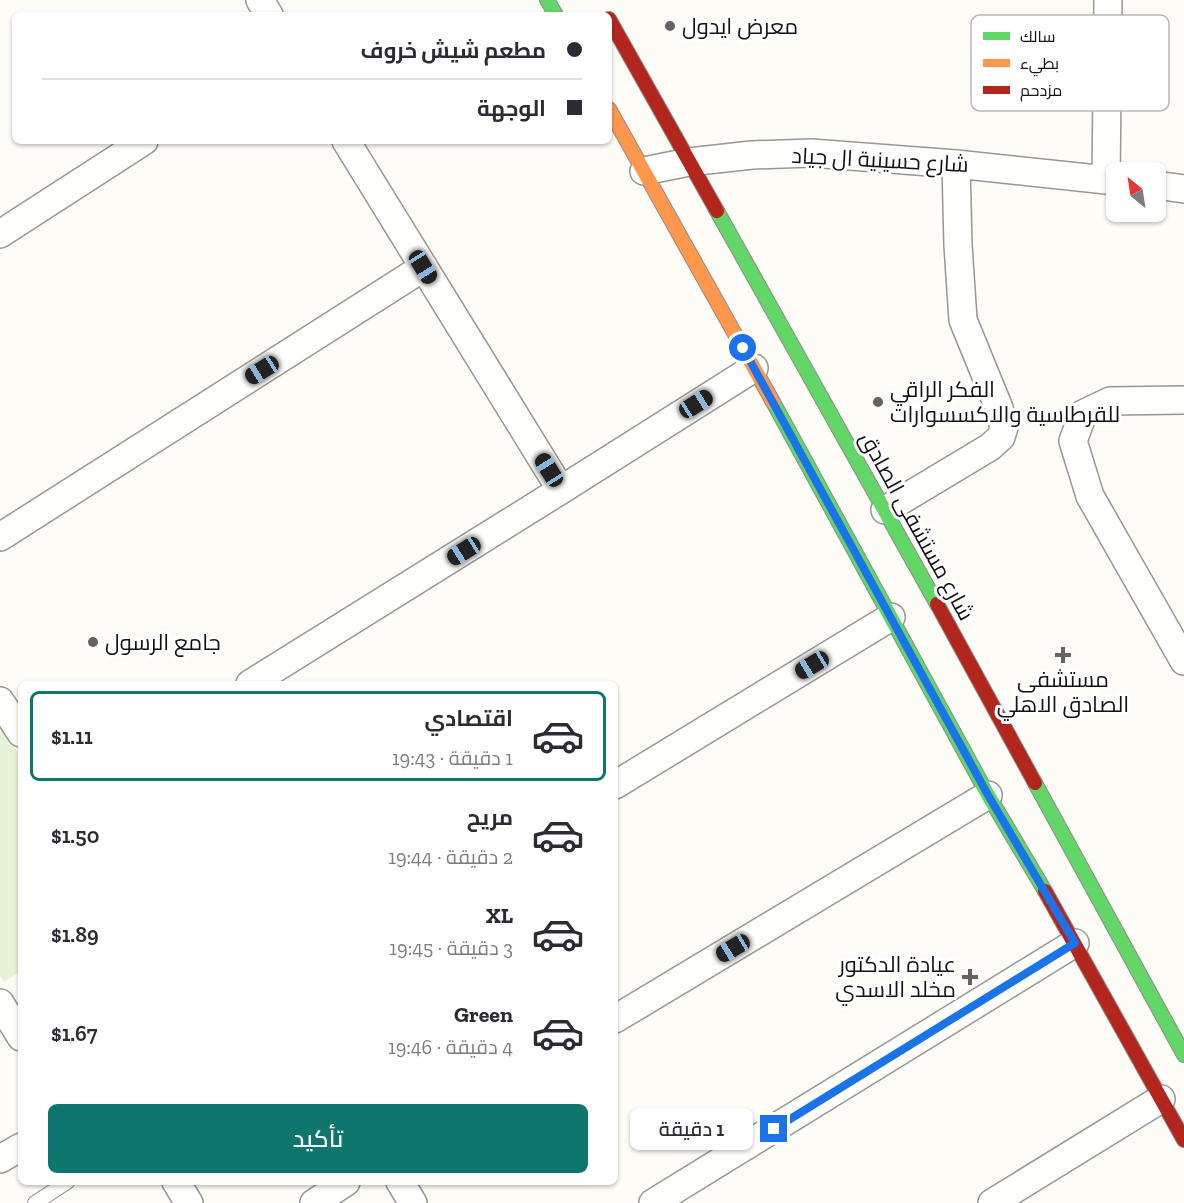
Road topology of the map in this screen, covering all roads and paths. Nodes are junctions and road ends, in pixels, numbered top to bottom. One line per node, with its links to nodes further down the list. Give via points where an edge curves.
1 (1108, 0): 2 (street)
2 (1108, 15)
3 (612, 25): 8 (street, شارع مستشفى الصادق)
4 (1110, 111): 9 (street)
5 (612, 114): 11 (street)
6 (139, 144): 15 (street)
7 (348, 144): 16 (street)
8 (689, 162): 10 (street, شارع حسينية ال جياد, via 811,153); 11 (street, شارع حسينية ال جياد); 20 (street, شارع مستشفى الصادق)
9 (1111, 162)
10 (956, 164): 12 (street, شارع حسينية ال جياد); 20 (street, via 963,320 1004,427 1001,437 990,447)
11 (645, 171): 17 (street)
12 (1106, 179)
13 (1166, 187): 14 (street)
14 (1184, 189)
15 (0, 234)
16 (423, 267): 19 (street); 21 (street)
17 (754, 368): 19 (street); 22 (street)
18 (1184, 400): 23 (street, via 1110,401 1083,414 1072,441 1090,496)
19 (561, 490): 24 (street)
20 (885, 510): 33 (street, شارع مستشفى الصادق)
21 (0, 537)
22 (891, 618): 27 (street); 28 (street)
23 (1184, 661)
24 (255, 681)
25 (0, 701): 26 (street)
26 (18, 728)
27 (618, 783)
28 (988, 795): 29 (street); 31 (street)
29 (1075, 943): 34 (street); 46 (street)
30 (0, 1004): 32 (street)
31 (618, 1017)
32 (18, 1032)
33 (1184, 1055)
34 (1161, 1099): 35 (street); 47 (street)
35 (1184, 1140)
36 (18, 1149): 37 (street)
37 (0, 1159)
38 (63, 1185): 42 (lane)
39 (178, 1185): 43 (street)
40 (341, 1185): 44 (street)
41 (402, 1185): 45 (street)
42 (36, 1203)
43 (189, 1203)
44 (314, 1203)
45 (413, 1203)
46 (653, 1203)
47 (992, 1203)

